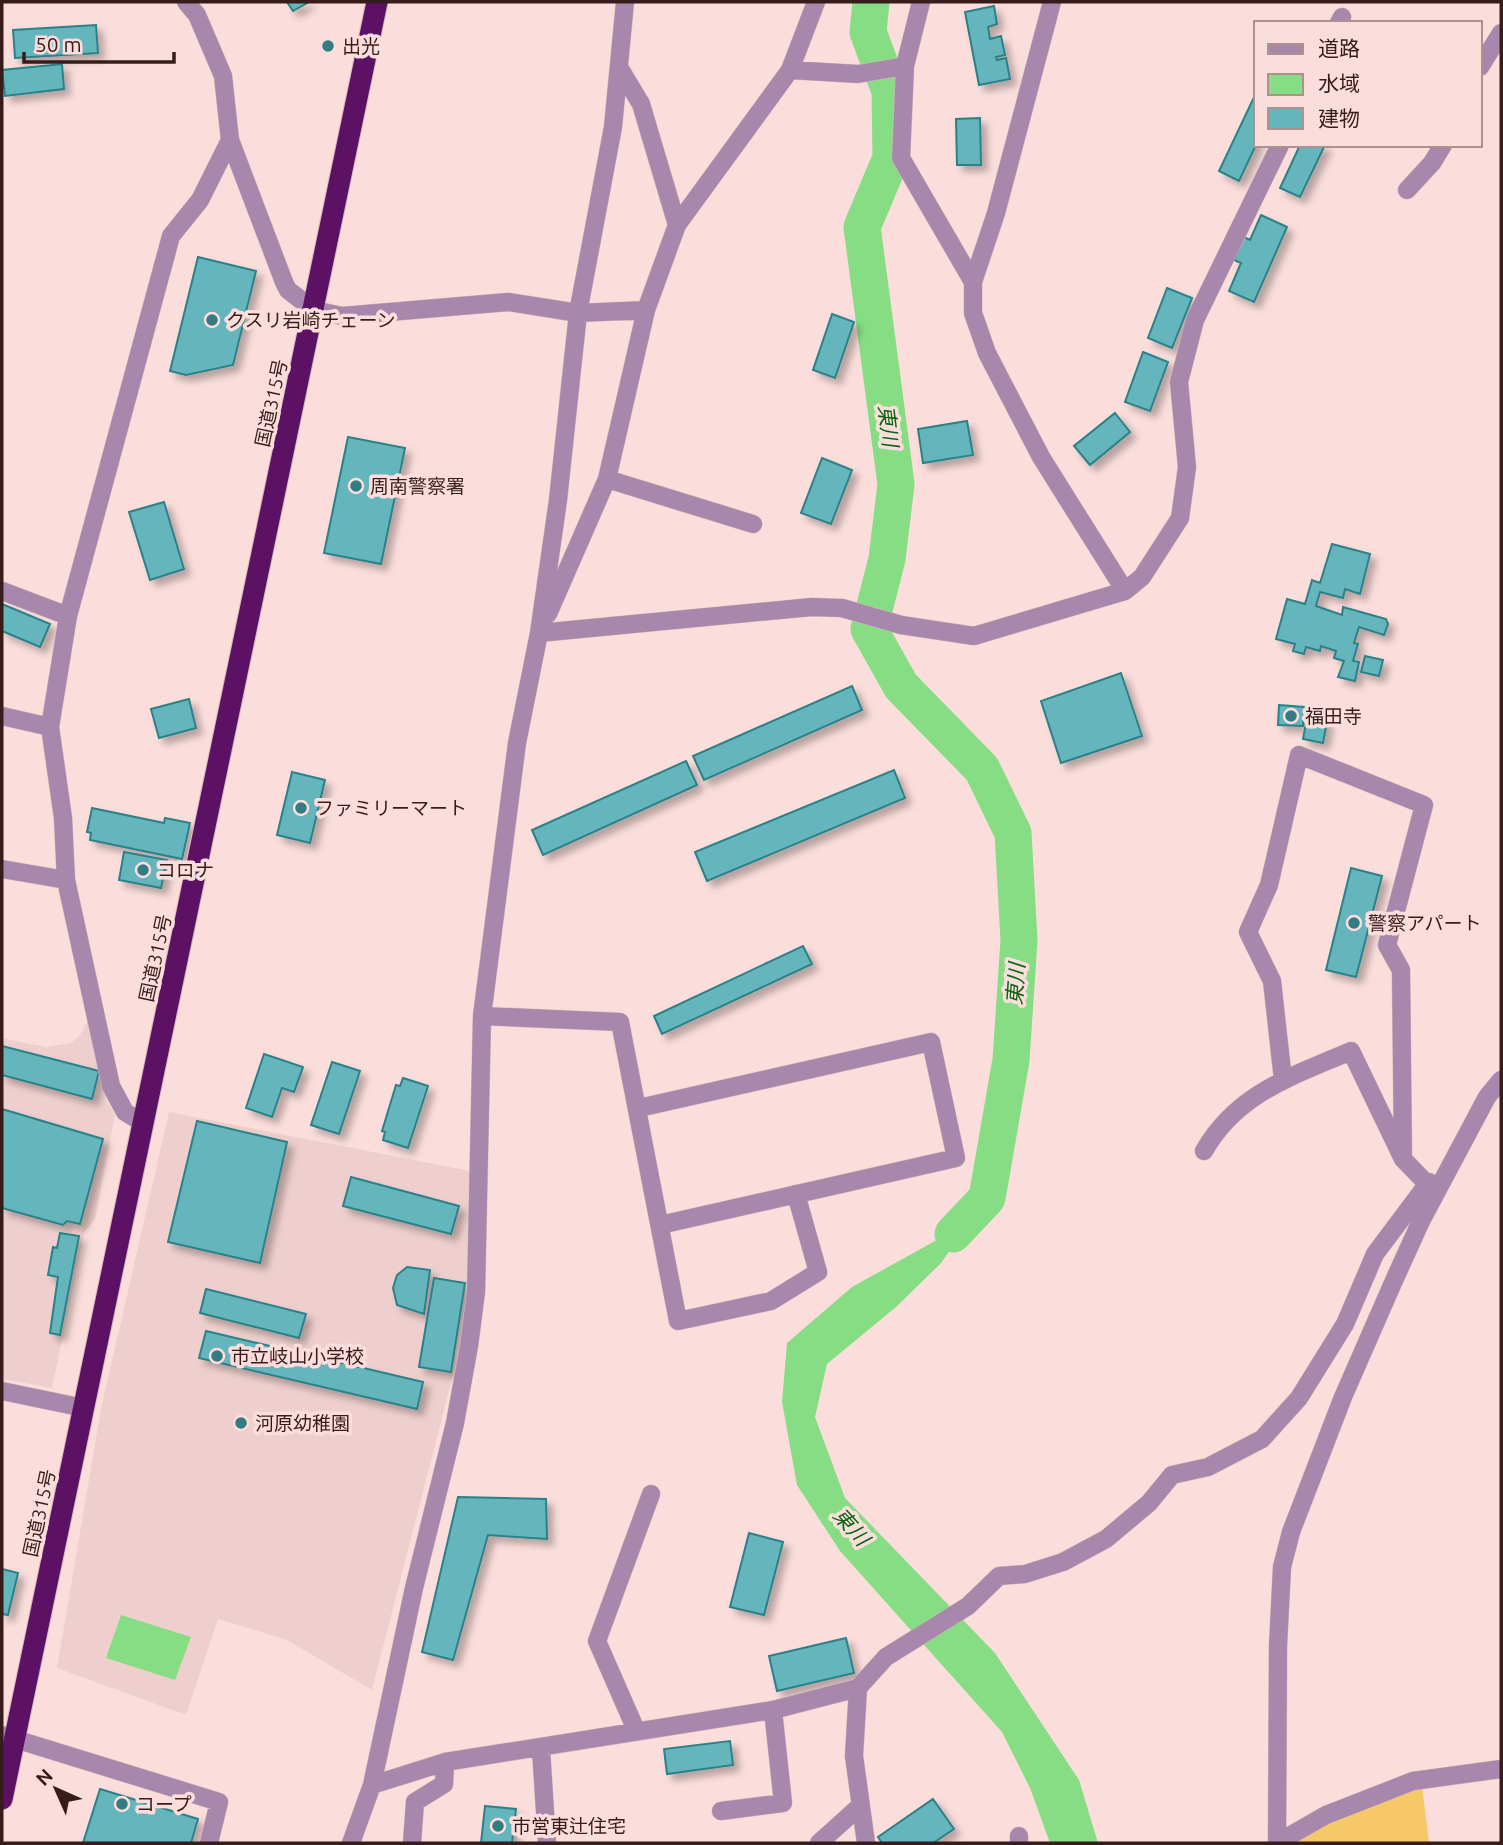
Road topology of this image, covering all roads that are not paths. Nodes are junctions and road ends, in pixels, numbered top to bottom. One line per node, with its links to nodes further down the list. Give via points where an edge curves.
1 (186, 2): 12 (street, via 197,15 223,76)
2 (377, 2): 18 (highway, 国道315号)
3 (625, 2): 10 (street)
4 (816, 2): 11 (street)
5 (920, 2): 9 (street)
6 (1052, 2): 17 (street)
7 (1501, 33): 8 (street)
8 (1482, 64)
9 (898, 67): 11 (street, via 858,74); 17 (street, via 901,158)
10 (620, 69): 16 (street, via 641,104); 20 (street)
11 (790, 70): 16 (street)
12 (230, 141): 18 (street, via 284,282); 25 (street, via 200,200 171,236)
13 (1279, 147): 24 (street, via 1195,320 1179,382 1187,467 1180,519 1142,577)
14 (1442, 147): 15 (street)
15 (1406, 190)
16 (677, 225): 19 (street)
17 (973, 282): 24 (street, via 973,313 987,353 1041,457)
18 (314, 310): 20 (street, via 342,316 508,302); 35 (highway, 国道315号)
19 (646, 310): 20 (street); 21 (street)
20 (578, 313): 26 (street)
21 (607, 480): 22 (street); 26 (street)
22 (753, 524)
23 (2, 591): 25 (street)
24 (1125, 591): 26 (street, via 974,636 901,625 842,608 812,607)
25 (68, 616): 28 (street)
26 (539, 633): 31 (street, via 517,743)
27 (2, 716): 28 (street)
28 (50, 727): 30 (street)
29 (2, 869): 30 (street)
30 (66, 880): 35 (street, via 111,1086 125,1112)
31 (482, 1016): 34 (street, via 620,1022); 51 (street, via 475,1292 469,1346)
32 (1283, 1080): 36 (street, via 1227,1118); 37 (street, via 1351,1051); 37 (street, via 1272,981 1248,932 1269,885 1299,755 1424,805 1387,945 1401,970)
33 (1501, 1080): 38 (street)
34 (639, 1108): 39 (street, via 931,1042 956,1158); 40 (street)
35 (144, 1123): 42 (highway, 国道315号)
36 (1204, 1151)
37 (1403, 1159): 38 (street)
38 (1432, 1188): 44 (street, via 1375,1254 1345,1324 1299,1398 1262,1439 1208,1467 1172,1475 1149,1503 1106,1539 1063,1562 1025,1574 999,1576 968,1606 886,1657); 61 (street, via 1343,1397 1282,1567)
39 (796, 1194): 40 (street); 40 (street, via 818,1272 771,1301 678,1321)
40 (660, 1225)
41 (2, 1391): 42 (street)
42 (84, 1408): 47 (highway, 国道315号)
43 (651, 1494): 46 (street, via 597,1641)
44 (858, 1688): 45 (street); 53 (street, via 854,1756)
45 (773, 1710): 46 (street); 54 (street, via 783,1803)
46 (636, 1730): 48 (street)
47 (8, 1738): 52 (highway, 国道315号); 55 (street, via 219,1802)
48 (541, 1749): 49 (street); 58 (street)
49 (445, 1762): 51 (street); 57 (street, via 444,1784 415,1802)
50 (1501, 1769): 61 (street, via 1413,1781 1326,1815)
51 (372, 1785): 56 (street)
52 (2, 1799)
53 (860, 1806): 59 (street); 60 (street)
54 (721, 1811)
55 (209, 1843)
56 (351, 1843)
57 (412, 1843)
58 (547, 1843)
59 (819, 1843)
60 (866, 1843)
61 (1277, 1843)

